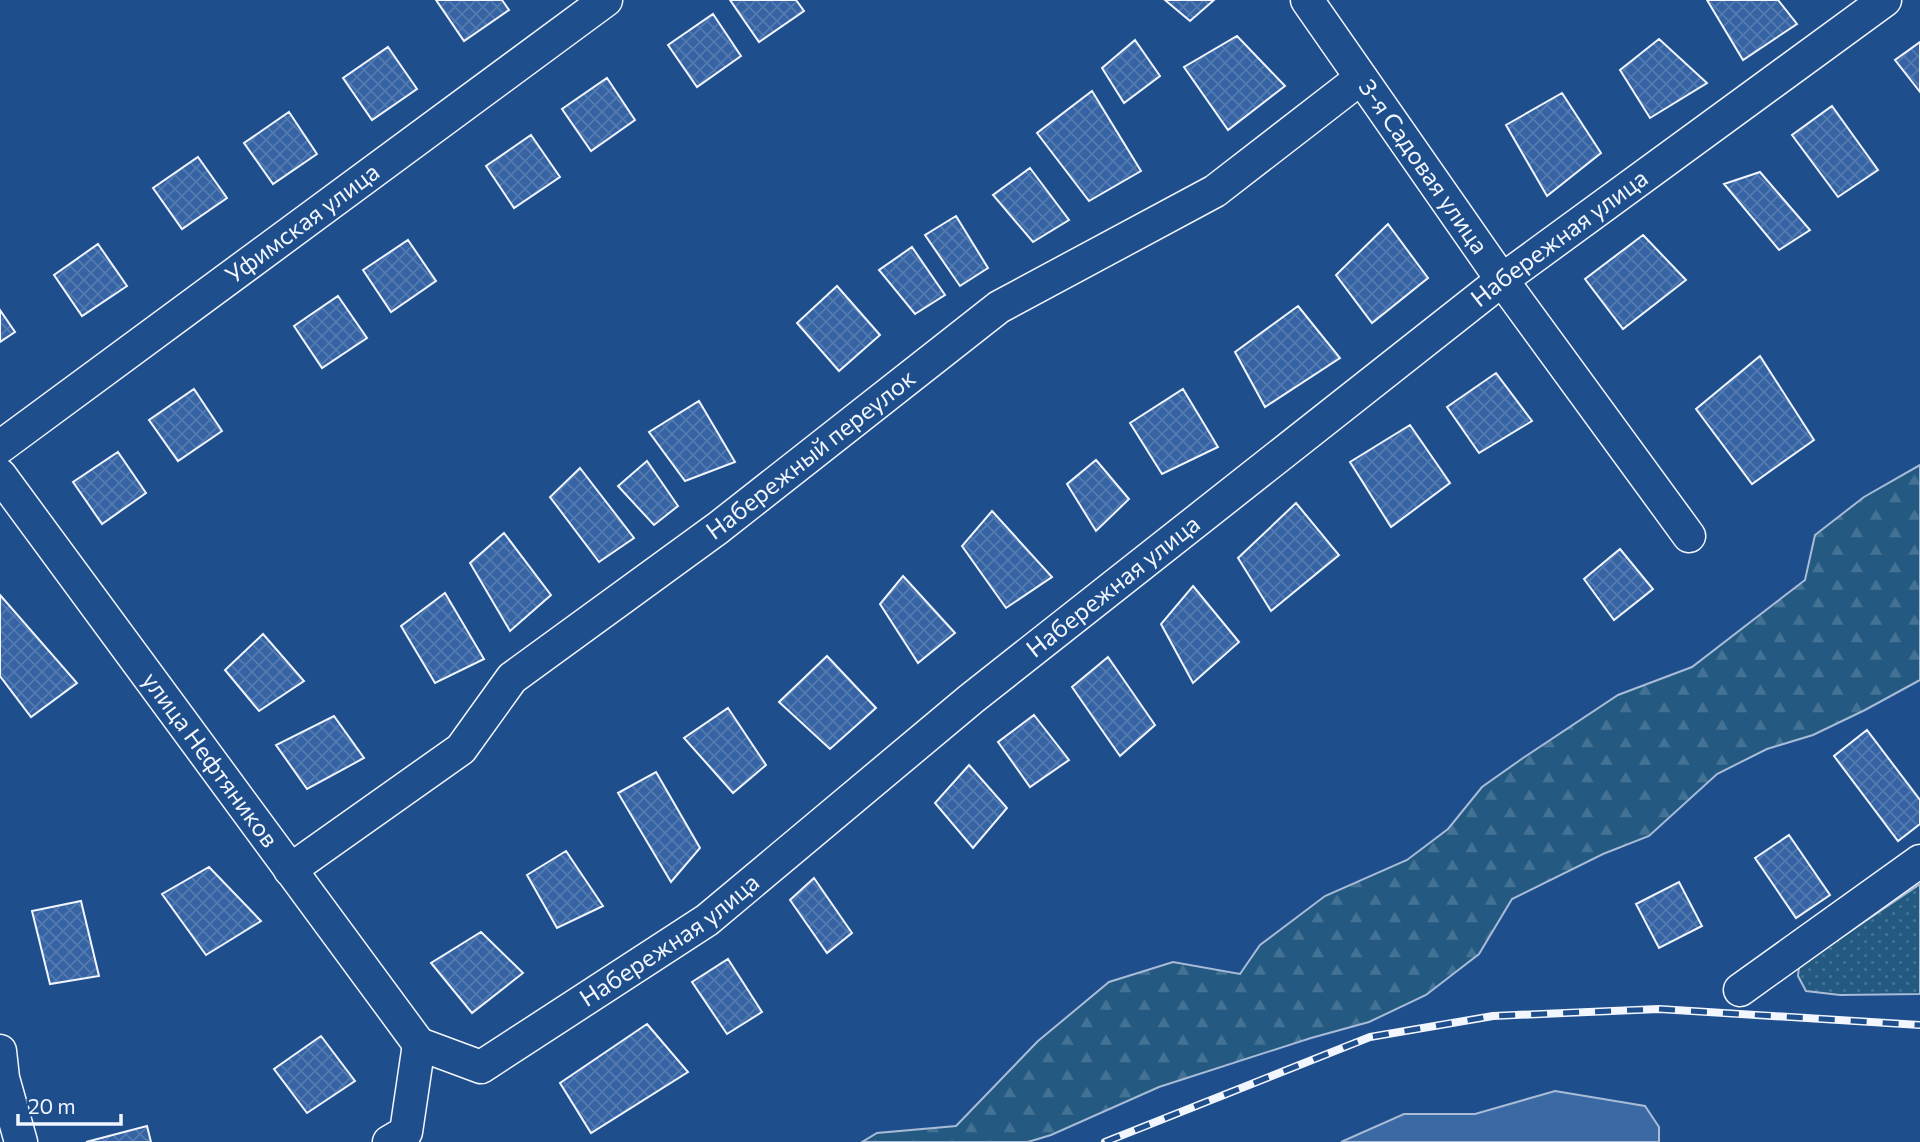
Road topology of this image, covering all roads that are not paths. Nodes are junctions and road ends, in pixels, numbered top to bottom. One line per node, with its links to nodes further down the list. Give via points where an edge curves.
1 (606, 0): 6 (street, Уфимская улица)
2 (1307, 0): 4 (street, 3-я Садовая улица)
3 (1885, 0): 5 (street, Набережная улица)
4 (1361, 78): 5 (street, 3-я Садовая улица); 10 (street, Набережный переулок, via 1215,191 999,307 718,528 512,678 461,749)
5 (1502, 280): 8 (street, 3-я Садовая улица); 12 (street, Набережная улица, via 971,699 706,920 481,1067)
6 (0, 447)
7 (0, 475): 10 (street, улица Нефтяников)
8 (1689, 536)
9 (1920, 861): 11 (street)
10 (290, 870): 12 (street, улица Нефтяников)
11 (1740, 990)
12 (419, 1044): 15 (street, via 406,1132)
13 (0, 1051): 14 (street)
14 (21, 1142)
15 (390, 1142)

